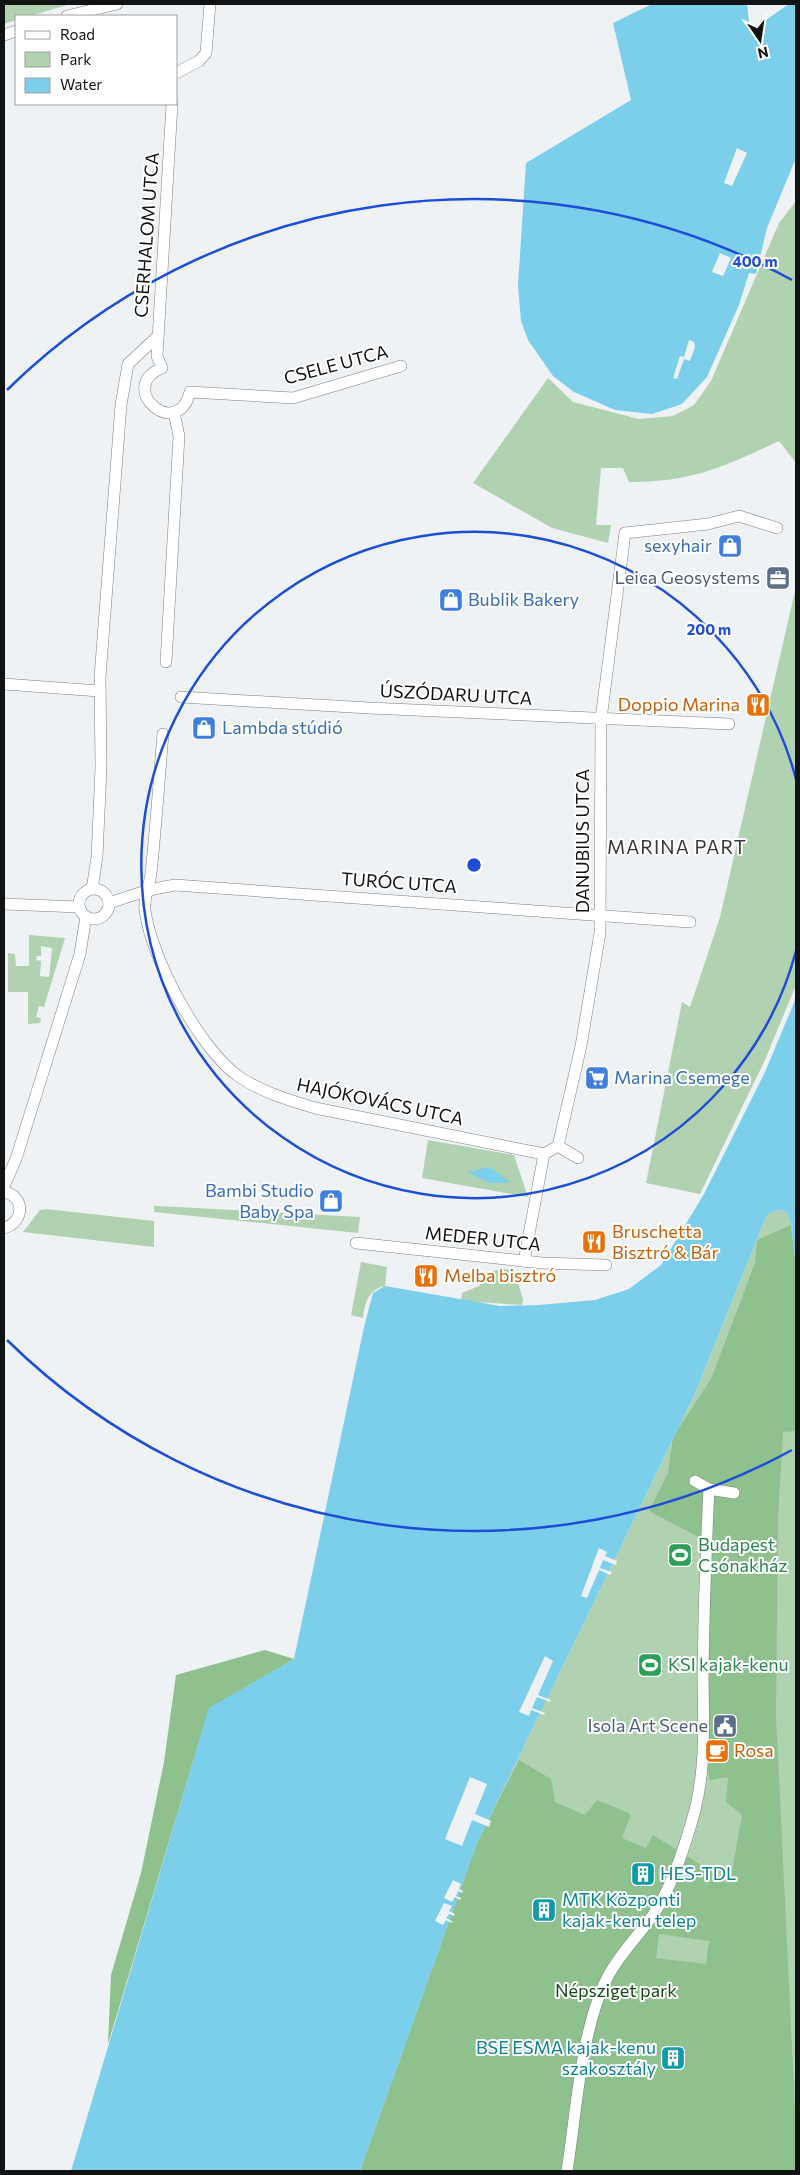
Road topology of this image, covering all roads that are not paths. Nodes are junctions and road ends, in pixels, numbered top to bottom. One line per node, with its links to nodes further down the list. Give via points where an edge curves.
1 (117, 4): 3 (street)
2 (210, 4): 4 (street, via 206,53 199,61)
3 (71, 15)
4 (178, 72)
5 (172, 105): 6 (street, CSERHALOM UTCA)
6 (158, 336): 8 (street, CSERHALOM UTCA, via 157,356 162,368 151,374 145,393 150,404 160,412); 12 (street, via 128,364)
7 (401, 366): 8 (street, CSELE UTCA, via 293,398 190,392 185,405)
8 (174, 412): 10 (street, via 179,436)
9 (777, 528): 14 (street, DANUBIUS UTCA, via 739,516 708,524 625,533)
10 (166, 662)
11 (4, 684): 12 (street)
12 (100, 691): 17 (street, via 102,768)
13 (182, 697): 14 (street, ÚSZÓDARU UTCA)
14 (601, 719): 15 (street, ÚSZÓDARU UTCA); 22 (street, DANUBIUS UTCA)
15 (729, 724)
16 (163, 734): 18 (street)
17 (97, 890): 19 (street); 21 (street, via 81,897)
18 (149, 890): 19 (street, TURÓC UTCA); 22 (street, TURÓC UTCA, via 175,885); 25 (street, HAJÓKOVÁCS UTCA, via 144,909 161,965 214,1053 239,1076 280,1097 315,1108)
19 (109, 903): 21 (street, via 104,915)
20 (4, 904): 21 (street)
21 (87, 914): 27 (street, via 80,954)
22 (601, 916): 23 (street, TURÓC UTCA); 24 (street, DANUBIUS UTCA, via 580,1046)
23 (690, 922)
24 (558, 1146): 25 (street); 26 (street)
25 (544, 1154): 30 (street)
26 (578, 1158)
27 (6, 1191): 28 (street, via 19,1202 20,1213 15,1223)
28 (4, 1228)
29 (356, 1243): 30 (street, MEDER UTCA)
30 (524, 1261): 31 (street, MEDER UTCA)
31 (606, 1265)
32 (695, 1481): 33 (street)
33 (708, 1489): 34 (street); 35 (street, via 701,1783 666,1895 602,1988 591,2023)
34 (734, 1493)
35 (567, 2171)

